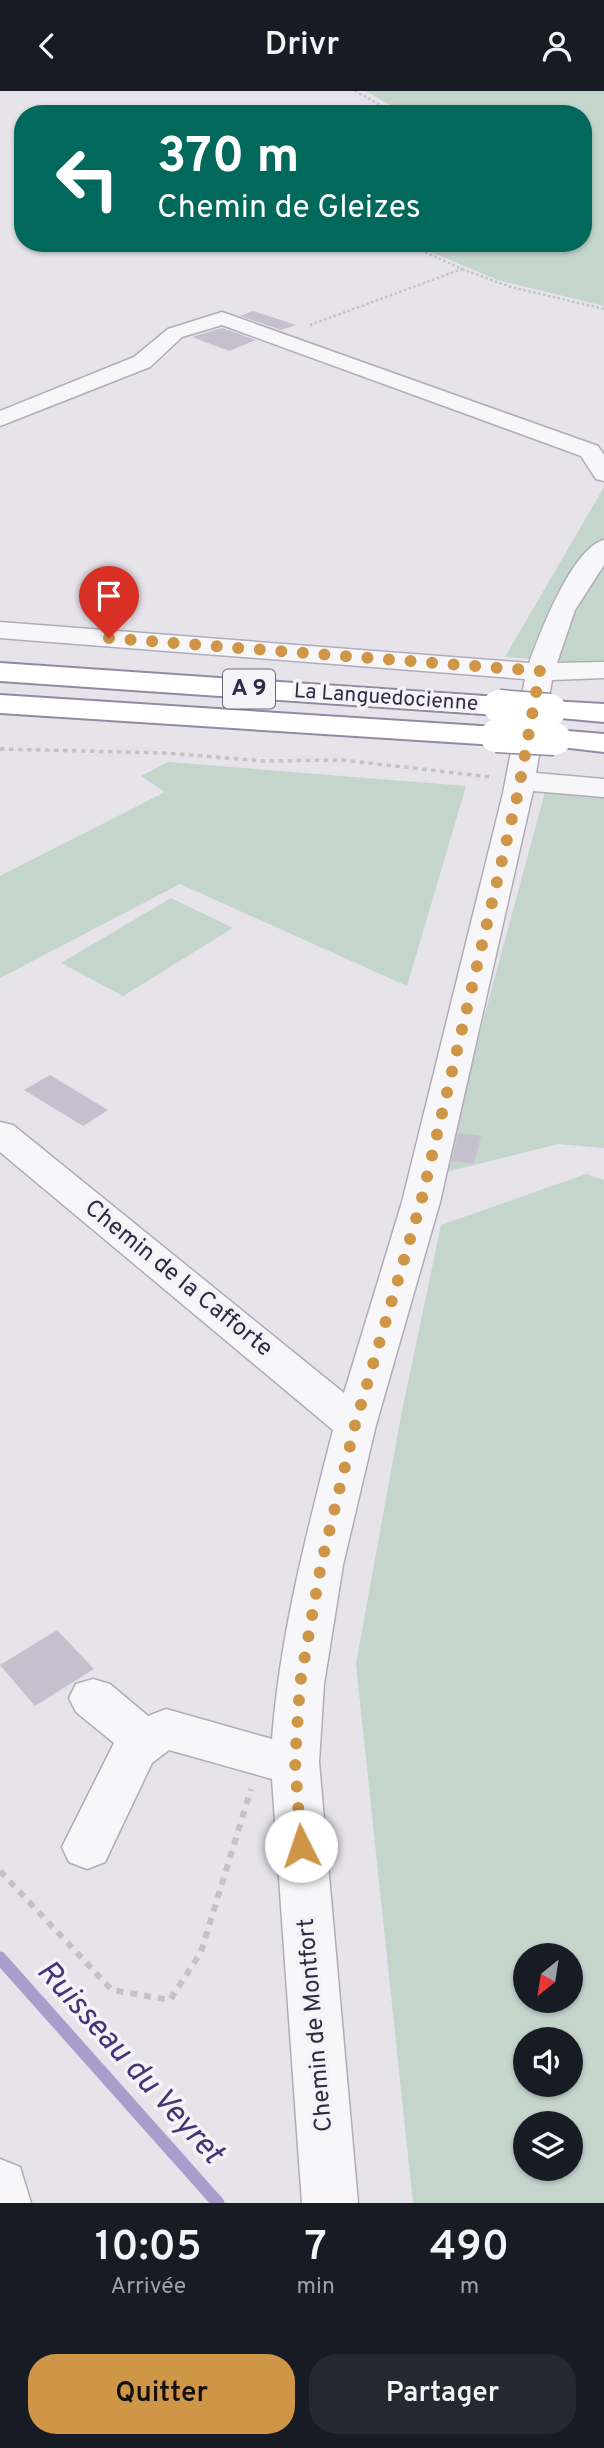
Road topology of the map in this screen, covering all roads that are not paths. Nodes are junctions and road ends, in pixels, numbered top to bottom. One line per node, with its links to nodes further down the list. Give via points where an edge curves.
1 (0, 419): 2 (street, via 142,362 175,333 222,318 590,451)
2 (604, 474)
3 (604, 548): 7 (street, Chemin de Montfort, via 562,610)
4 (0, 630): 7 (street)
5 (604, 670): 7 (street)
6 (0, 673): 7 (highway, La Languedocienne / A 9, bridge, via 499,706)
7 (545, 691): 9 (highway, La Languedocienne / A 9); 11 (street, Chemin de Montfort)
8 (0, 703): 10 (highway, La Languedocienne / A 9, bridge)
9 (604, 713)
10 (604, 743)
11 (520, 781): 12 (street); 14 (street, Chemin de Montfort, via 421,1202)
12 (604, 787)
13 (0, 1133): 14 (street, Chemin de la Cafforte)
14 (355, 1425): 17 (street, Chemin de Montfort, via 321,1565 300,1684)
15 (93, 1698): 16 (street)
16 (144, 1740): 17 (street, via 166,1730); 18 (street, via 134,1750)
17 (278, 1760): 21 (street, Chemin de Montfort)
18 (87, 1847)
19 (0, 2186): 20 (lane)
20 (2, 2203)
21 (330, 2203)

